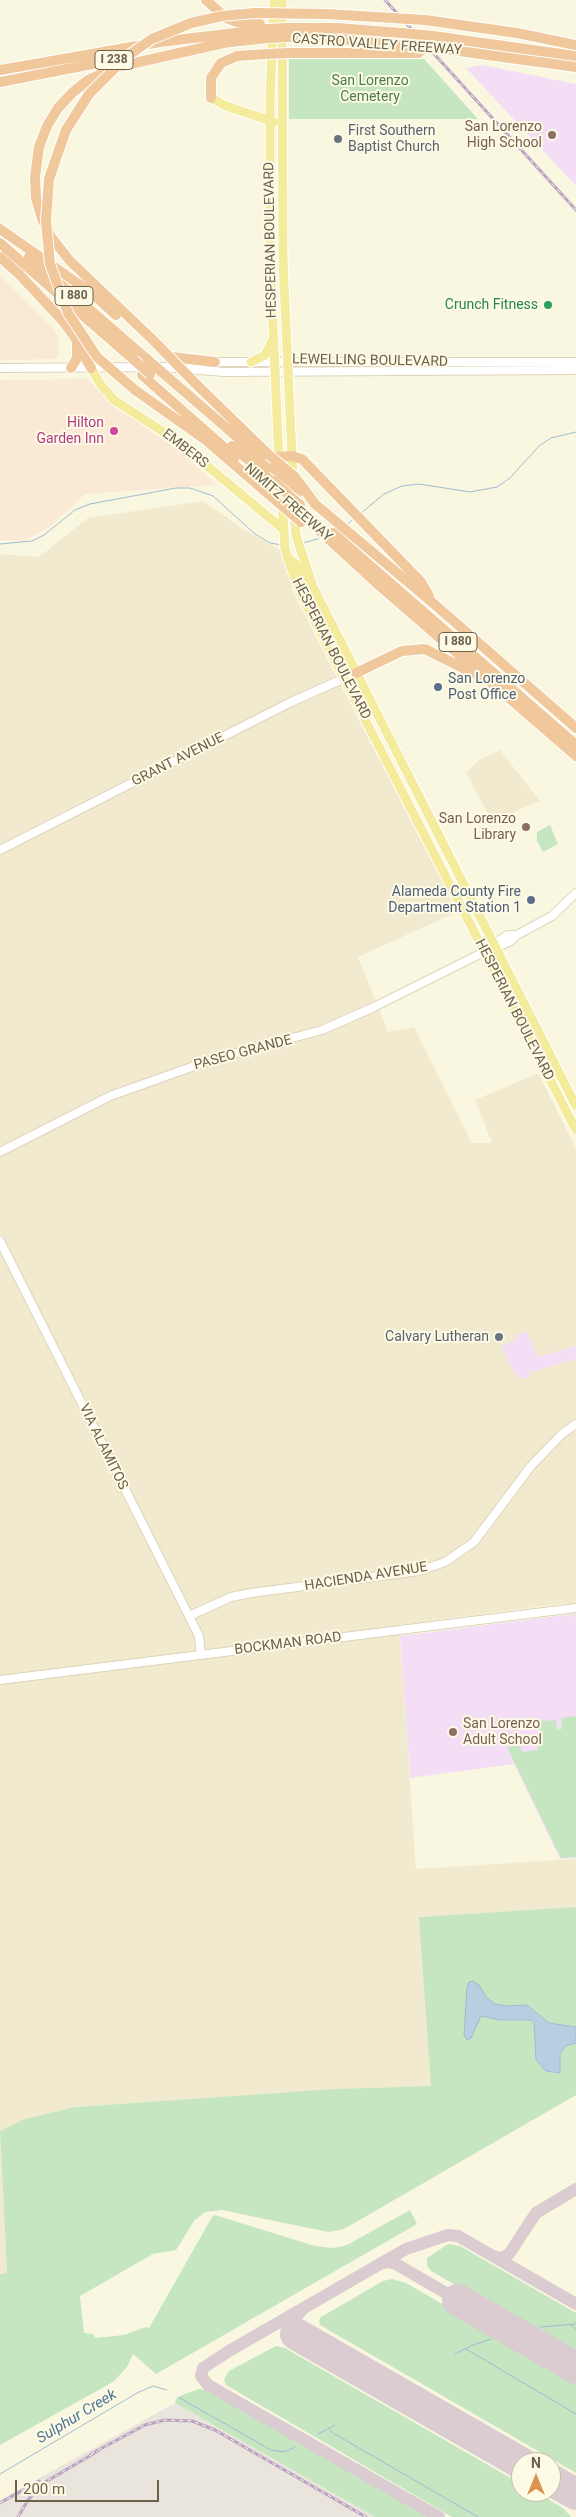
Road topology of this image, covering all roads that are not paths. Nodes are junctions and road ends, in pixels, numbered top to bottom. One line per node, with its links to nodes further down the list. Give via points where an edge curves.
1 (206, 0): 4 (highway, via 226,18)
2 (274, 0): 14 (main road, HESPERIAN BOULEVARD)
3 (282, 0): 15 (main road, HESPERIAN BOULEVARD)
4 (268, 30): 5 (highway, CASTRO VALLEY FREEWAY / I 238, bridge); 6 (highway, CASTRO VALLEY FREEWAY / I 238); 11 (highway, CASTRO VALLEY FREEWAY / I 238, via 160,42)
5 (286, 30): 8 (highway, CASTRO VALLEY FREEWAY / I 238, via 319,38); 9 (highway, CASTRO VALLEY FREEWAY / I 238, bridge, via 338,28 432,36)
6 (228, 42): 12 (highway, CASTRO VALLEY FREEWAY / I 238); 35 (highway, bridge, via 122,66 88,80 58,108 47,126 39,147 36,198 51,237 70,261)
7 (576, 46): 37 (highway, bridge, via 425,20 327,14 222,16 191,23 157,37 126,56 89,94 66,130 50,179 46,227 52,274 73,322 97,357 135,390)
8 (415, 49): 10 (highway, CASTRO VALLEY FREEWAY / I 238, bridge, via 444,49); 13 (highway, bridge, via 237,56 221,63 211,78)
9 (576, 56)
10 (576, 67)
11 (0, 70)
12 (0, 82)
13 (211, 98): 14 (main road, via 226,106)
14 (270, 119): 15 (main road); 20 (main road, HESPERIAN BOULEVARD)
15 (281, 126): 23 (main road, HESPERIAN BOULEVARD)
16 (0, 231): 25 (highway, via 93,294 161,352 172,357); 32 (highway, NIMITZ FREEWAY / I 880, bridge)
17 (0, 243): 22 (highway, I 880)
18 (0, 251): 22 (highway, NIMITZ FREEWAY / I 880)
19 (0, 257): 21 (highway, via 62,320)
20 (273, 334): 24 (main road, HESPERIAN BOULEVARD); 26 (main road, via 267,353)
21 (77, 342): 29 (highway, via 77,358); 30 (highway)
22 (130, 360): 37 (highway, NIMITZ FREEWAY / I 880)
23 (288, 360): 24 (street, LEWELLING BOULEVARD); 27 (street, LEWELLING BOULEVARD); 34 (main road, HESPERIAN BOULEVARD)
24 (274, 361): 26 (street, LEWELLING BOULEVARD); 33 (main road, HESPERIAN BOULEVARD)
25 (215, 362): 26 (street, LEWELLING BOULEVARD); 32 (street, LEWELLING BOULEVARD)
26 (251, 362)
27 (576, 362)
28 (0, 368): 29 (street, LEWELLING BOULEVARD)
29 (71, 368): 30 (street, LEWELLING BOULEVARD)
30 (91, 368): 32 (street, LEWELLING BOULEVARD); 39 (main road, EMBERS, via 114,400 176,440)
31 (576, 370): 34 (street, LEWELLING BOULEVARD)
32 (164, 371): 33 (street, LEWELLING BOULEVARD); 38 (highway, NIMITZ FREEWAY / I 880, bridge)
33 (274, 371): 34 (street, LEWELLING BOULEVARD); 35 (main road, HESPERIAN BOULEVARD)
34 (288, 371): 36 (main road, HESPERIAN BOULEVARD)
35 (274, 456): 36 (highway); 38 (highway, bridge); 39 (main road, HESPERIAN BOULEVARD)
36 (292, 456): 42 (main road, HESPERIAN BOULEVARD, via 297,540); 43 (highway, via 302,459 421,582)
37 (274, 490): 40 (highway, NIMITZ FREEWAY / I 880)
38 (315, 504): 43 (highway, NIMITZ FREEWAY / I 880)
39 (283, 529): 41 (main road, HESPERIAN BOULEVARD)
40 (336, 545): 46 (highway, NIMITZ FREEWAY / I 880); 48 (highway, I 880)
41 (286, 554): 42 (main road); 45 (main road, HESPERIAN BOULEVARD, via 300,591)
42 (313, 587): 44 (main road, HESPERIAN BOULEVARD)
43 (433, 603): 47 (highway, NIMITZ FREEWAY / I 880)
44 (356, 673): 45 (street, GRANT AVENUE); 46 (highway, via 402,651 425,649); 52 (main road, HESPERIAN BOULEVARD)
45 (344, 678): 50 (street, GRANT AVENUE); 53 (main road, HESPERIAN BOULEVARD)
46 (488, 680): 49 (highway, NIMITZ FREEWAY / I 880)
47 (576, 728)
48 (576, 745)
49 (576, 756)
50 (0, 850)
51 (576, 893): 52 (street, PASEO GRANDE, via 552,916 511,941)
52 (495, 946): 53 (street, PASEO GRANDE); 54 (main road, HESPERIAN BOULEVARD)
53 (484, 952): 55 (main road, HESPERIAN BOULEVARD); 56 (street, PASEO GRANDE, via 386,1002 322,1030 214,1059 123,1091)
54 (576, 1106)
55 (576, 1130)
56 (0, 1152)
57 (0, 1241): 60 (street, VIA ALAMITOS)
58 (576, 1424): 60 (street, HACIENDA AVENUE, via 531,1466 474,1542 445,1562 419,1571 251,1593)
59 (576, 1608): 61 (street, BOCKMAN ROAD)
60 (189, 1616): 61 (street, VIA ALAMITOS, via 200,1640)
61 (201, 1655): 62 (street, BOCKMAN ROAD)
62 (0, 1680)

